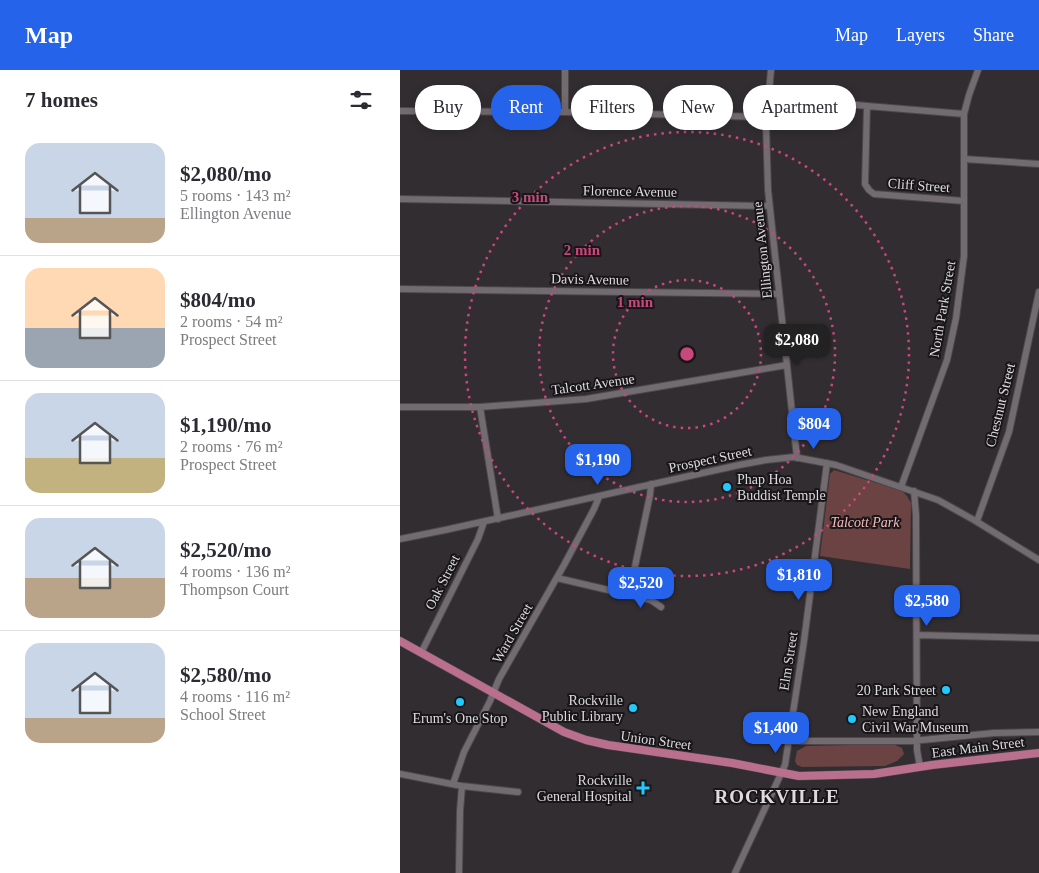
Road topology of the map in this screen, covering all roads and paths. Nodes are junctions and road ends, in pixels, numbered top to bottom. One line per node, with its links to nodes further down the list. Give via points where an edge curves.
1 (565, 70): 8 (street)
2 (771, 70): 4 (street, Ellington Avenue)
3 (978, 70): 9 (street, North Park Street)
4 (769, 85)
5 (856, 105): 6 (street)
6 (867, 106): 9 (street); 15 (street, Cliff Street, via 865,184 869,190 874,194)
7 (400, 111): 8 (street)
8 (565, 112): 10 (street)
9 (964, 114): 12 (street, North Park Street)
10 (743, 116)
11 (767, 130): 16 (street, Ellington Avenue)
12 (964, 159): 13 (street); 15 (street, North Park Street)
13 (1039, 164)
14 (400, 199): 16 (street, Florence Avenue)
15 (964, 201): 26 (street, North Park Street, via 962,283 947,360)
16 (769, 206): 19 (street, Ellington Avenue)
17 (400, 289): 19 (street, Davis Avenue)
18 (1039, 292): 30 (street, Chestnut Street, via 1009,432)
19 (779, 294): 20 (street, Ellington Avenue)
20 (787, 365): 22 (street, Talcott Avenue, via 586,399); 23 (street, Ellington Avenue)
21 (400, 407): 22 (street, Talcott Avenue)
22 (480, 407): 29 (street)
23 (797, 458): 24 (street, Prospect Street); 25 (street, Prospect Street, via 757,461)
24 (827, 463): 26 (street, Prospect Street); 43 (street, Elm Street)
25 (651, 484): 28 (street, Prospect Street); 35 (street)
26 (901, 487): 27 (street, Prospect Street)
27 (914, 491): 30 (street, Prospect Street); 37 (street)
28 (599, 497): 29 (street, Prospect Street); 34 (street, Ward Street)
29 (498, 519): 31 (street, Prospect Street)
30 (977, 521): 33 (street, Prospect Street)
31 (484, 522): 32 (street, Prospect Street); 40 (street, Oak Street)
32 (400, 539)
33 (1039, 560)
34 (557, 578): 35 (street); 41 (street, Ward Street, via 501,675)
35 (629, 595): 36 (street, via 653,601)
36 (662, 607)
37 (917, 635): 38 (street); 44 (street)
38 (1039, 638)
39 (400, 641): 40 (main road, Union Street)
40 (421, 653): 41 (main road, Union Street)
41 (494, 693): 47 (main road, Union Street, via 555,728 586,740); 49 (street, Ward Street, via 464,752)
42 (1039, 732): 44 (street)
43 (789, 741): 44 (street); 47 (street, Elm Street)
44 (917, 741): 46 (street)
45 (1039, 753): 46 (main road, East Main Street)
46 (920, 767): 47 (main road, Union Street, via 853,776)
47 (782, 773): 53 (street, Elm Street)
48 (400, 774): 49 (street)
49 (454, 784): 50 (street)
50 (462, 786): 51 (street); 52 (street)
51 (518, 792)
52 (459, 873)
53 (735, 873)

